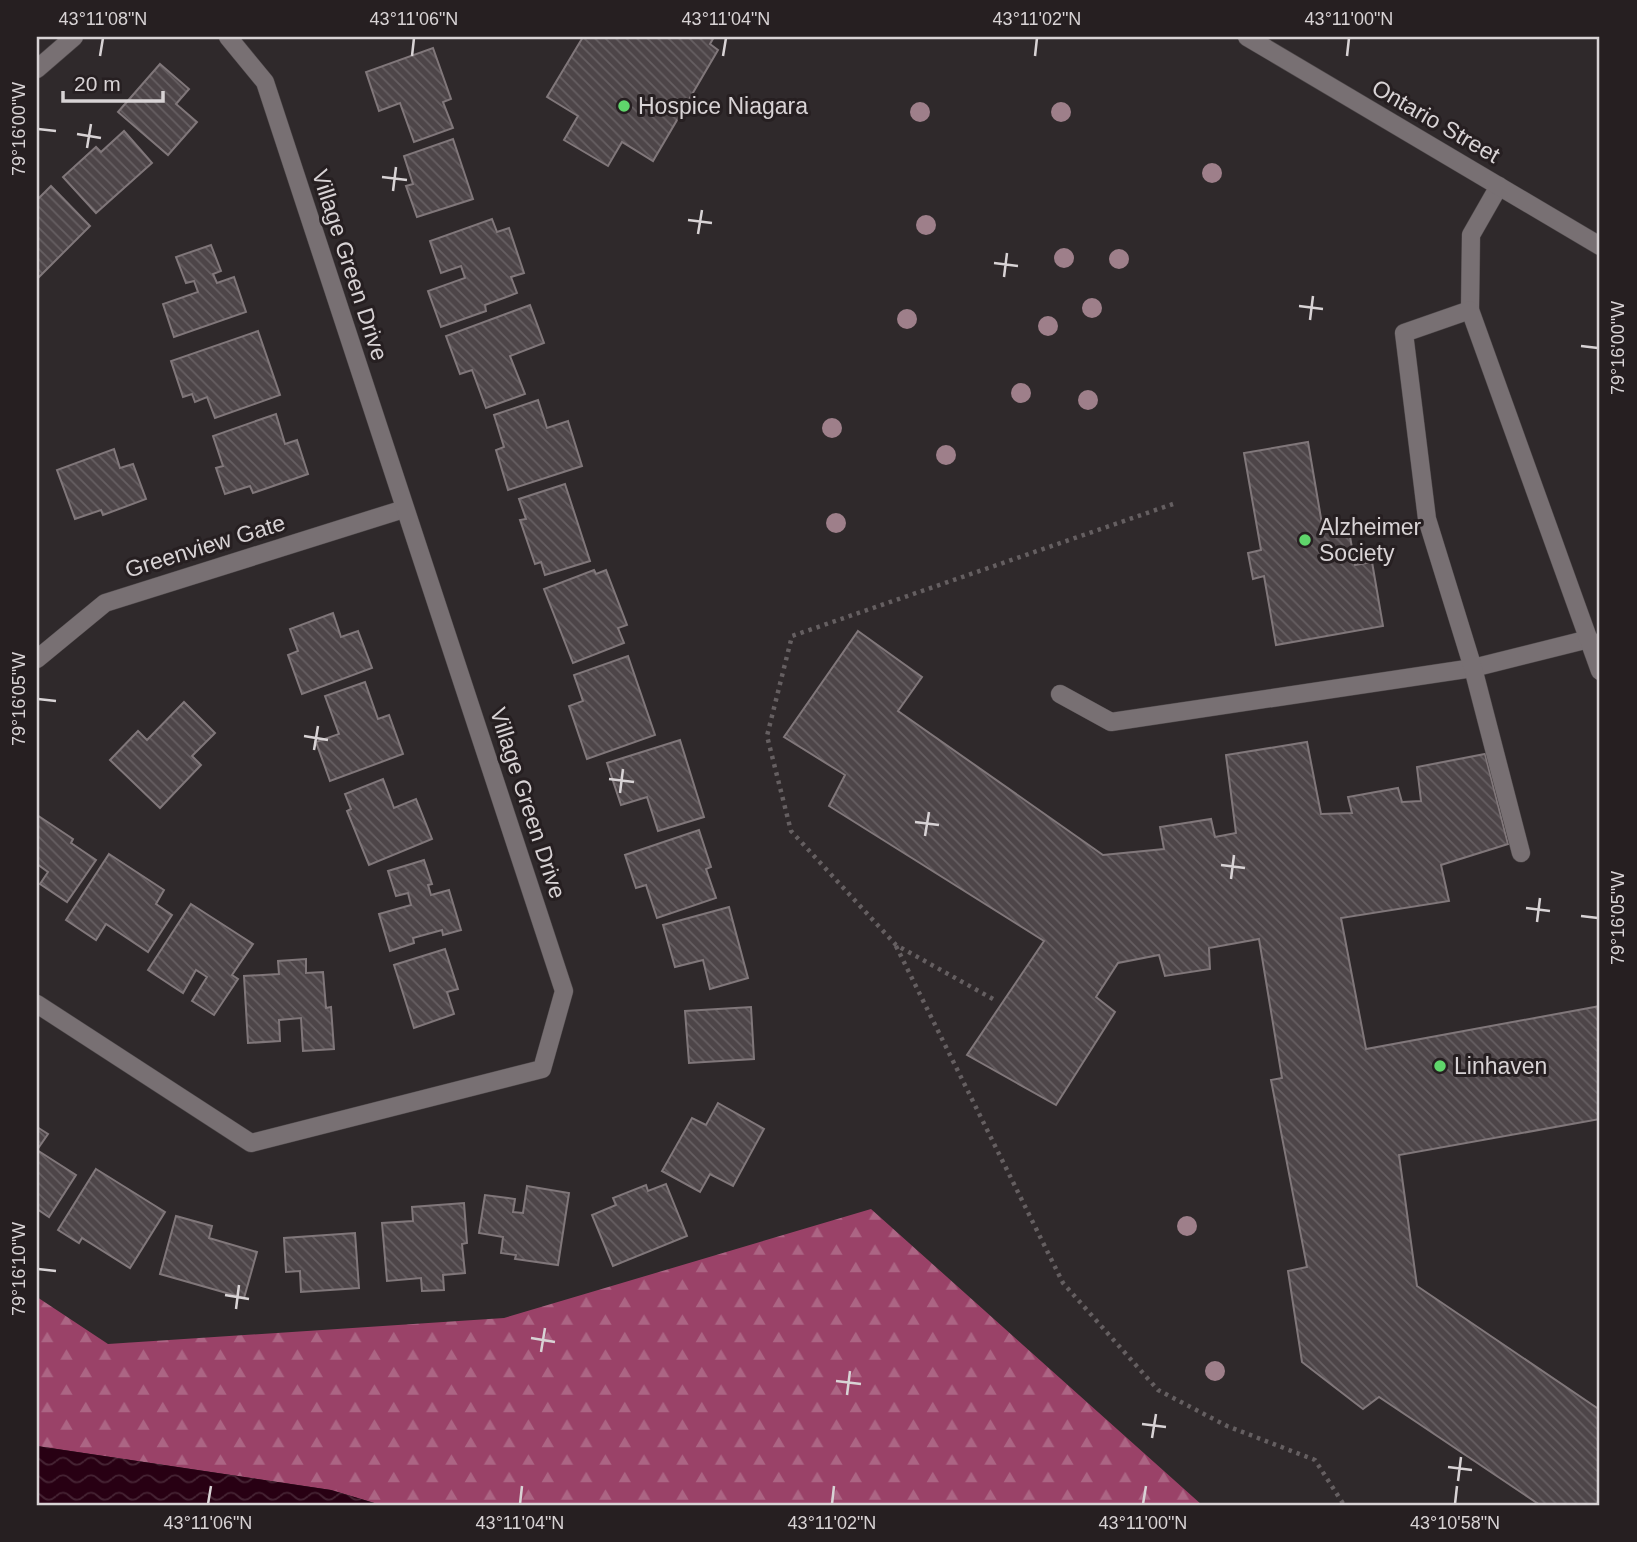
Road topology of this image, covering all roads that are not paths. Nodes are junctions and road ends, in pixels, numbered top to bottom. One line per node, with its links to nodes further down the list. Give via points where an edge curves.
1 (74, 37): 4 (street)
2 (228, 37): 8 (street, Village Green Drive, via 265,82)
3 (1247, 37): 5 (street, Ontario Street)
4 (37, 69)
5 (1499, 186): 6 (street, Ontario Street); 7 (street, via 1471,235)
6 (1600, 246)
7 (1470, 310): 9 (street); 11 (street, via 1404,333 1426,519)
8 (404, 509): 10 (street, Greenview Gate, via 105,603); 15 (street, Village Green Drive, via 564,991 541,1069 251,1143)
9 (1589, 639): 11 (street); 12 (street)
10 (37, 659)
11 (1473, 668): 13 (street, via 1111,722); 14 (street)
12 (1600, 671)
13 (1060, 694)
14 (1521, 853)
15 (37, 1004)

